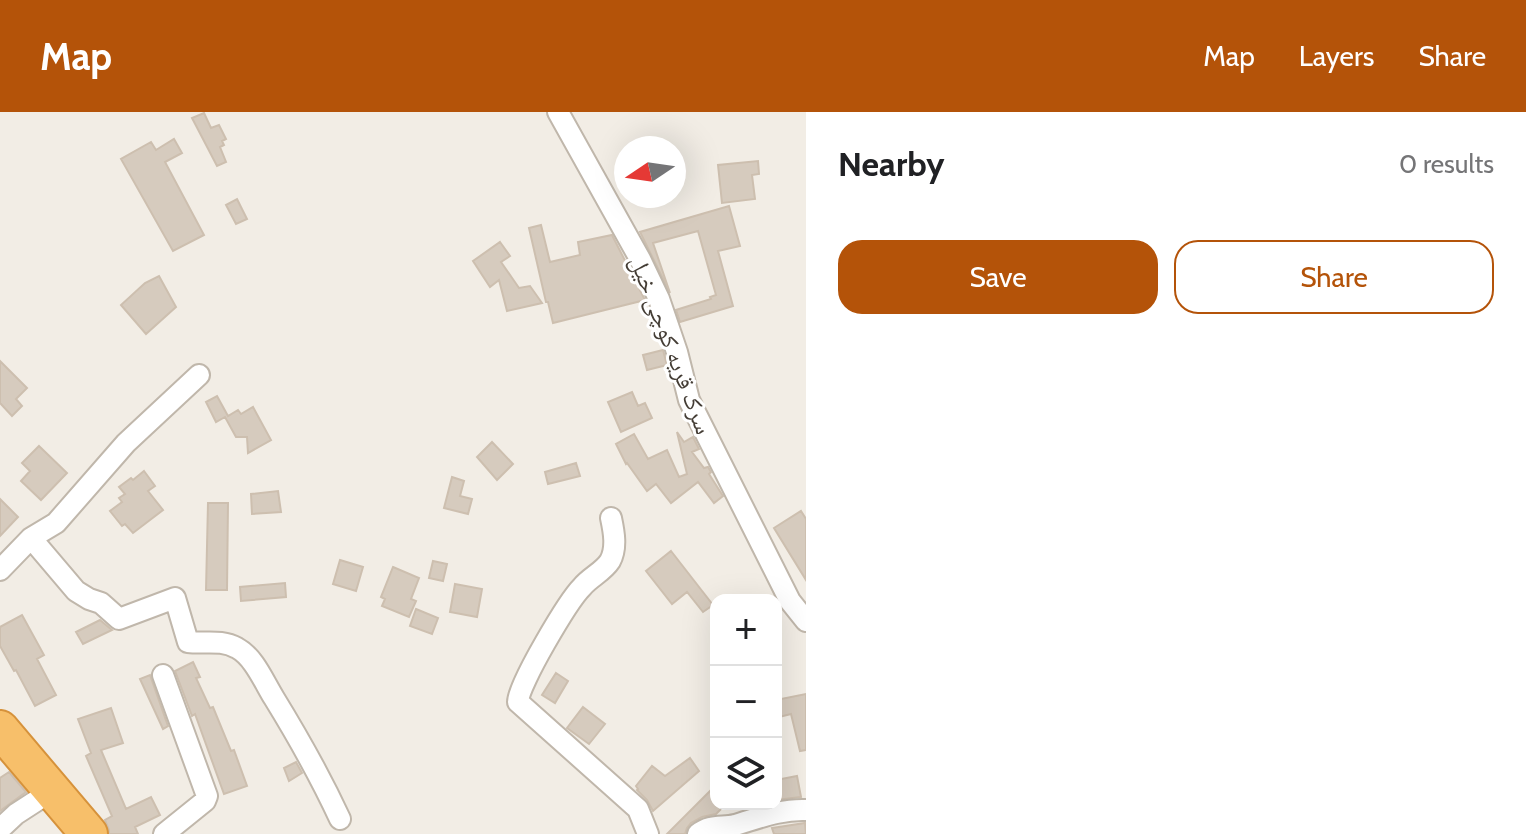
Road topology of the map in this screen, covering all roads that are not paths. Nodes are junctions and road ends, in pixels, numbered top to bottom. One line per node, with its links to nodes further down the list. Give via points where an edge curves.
1 (558, 112): 6 (street, سرک قریه کوچی خیل, via 640,259 673,339 689,400 790,601)
2 (199, 375): 4 (street, via 126,443 56,523)
3 (611, 518): 15 (street, via 615,541 610,560 581,587 534,662 518,702 638,809)
4 (31, 538): 5 (street); 11 (street, via 76,591 119,619 175,598 188,642 222,642 239,649 303,745)
5 (0, 570)
6 (806, 621)
7 (163, 675): 14 (street, via 207,796)
8 (0, 729): 9 (highway)
9 (53, 790): 12 (street); 13 (highway)
10 (806, 810): 16 (street, via 711,826)
11 (340, 819)
12 (0, 829)
13 (89, 834)
14 (164, 834)
15 (648, 834)
16 (698, 834)

